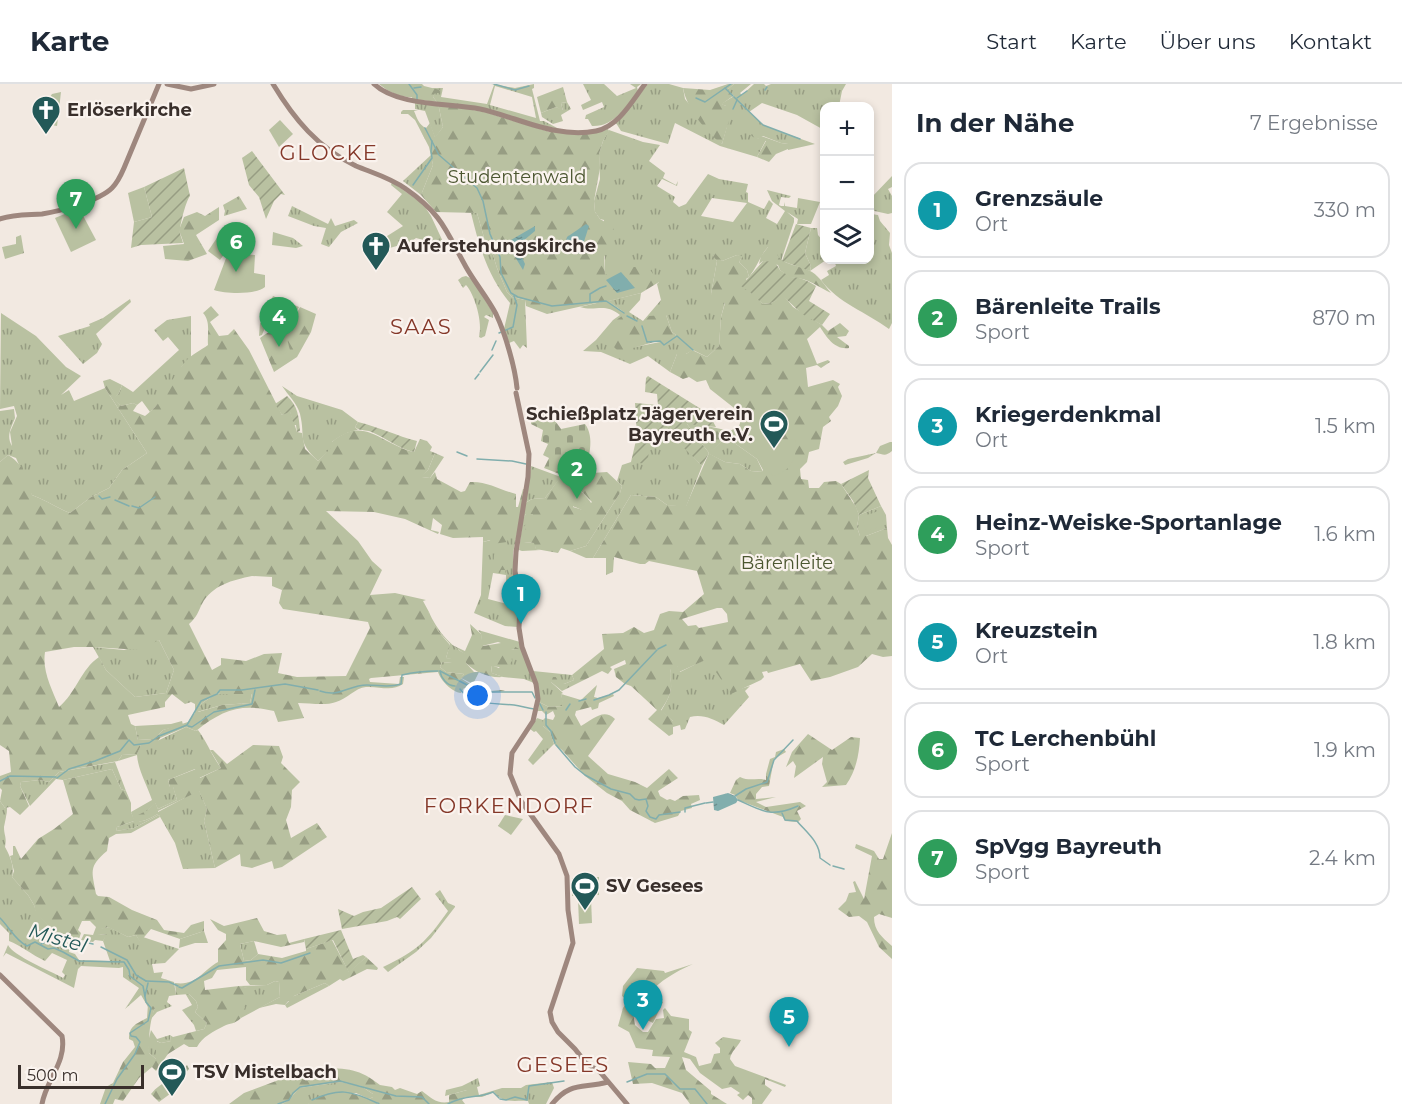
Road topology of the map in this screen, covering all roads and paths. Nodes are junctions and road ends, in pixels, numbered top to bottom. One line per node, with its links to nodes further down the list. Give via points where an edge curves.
1 (159, 84): 7 (street, via 121,175 110,190 61,209)
2 (167, 84): 3 (street, via 193,89)
3 (214, 84)
4 (273, 84): 9 (street, via 298,121 325,148 394,181 427,205 446,228 496,314 513,364 529,451 516,552 519,633 538,693 535,716 513,753 510,774 521,801 564,866 567,879 573,939 550,1016 558,1032 584,1062)
5 (374, 84): 6 (street, via 386,93 479,109 539,127 596,130 616,120)
6 (645, 84)
7 (0, 219)
8 (0, 975): 10 (street, via 62,1036 62,1058 45,1089)
9 (608, 1082): 11 (street, via 564,1091); 12 (street)
10 (42, 1104)
11 (552, 1104)
12 (627, 1104)

